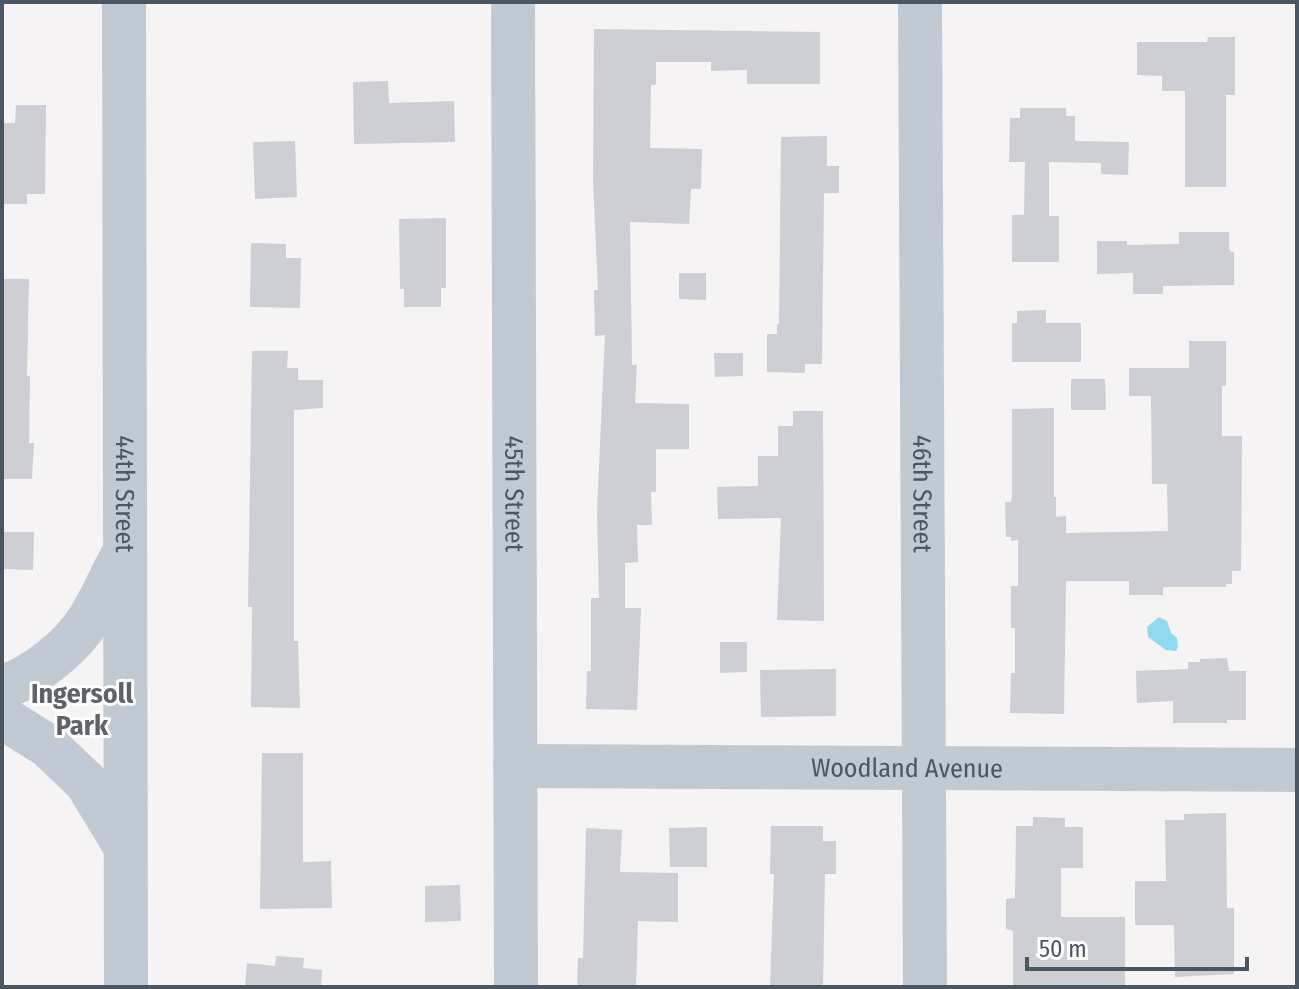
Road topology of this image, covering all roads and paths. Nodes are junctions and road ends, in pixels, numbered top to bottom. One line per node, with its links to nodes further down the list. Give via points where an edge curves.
1 (124, 2): 4 (street, 44th Street)
2 (513, 2): 7 (street, 45th Street)
3 (920, 2): 8 (street, 46th Street)
4 (125, 549): 5 (street, via 88,622 49,662); 10 (street, 44th Street)
5 (2, 687)
6 (2, 717): 10 (street, via 48,746 86,782)
7 (515, 766): 8 (street, Woodland Avenue); 12 (street, 45th Street)
8 (924, 768): 9 (street, Woodland Avenue); 13 (street, 46th Street)
9 (1297, 770)
10 (126, 847): 11 (street, 44th Street)
11 (126, 987)
12 (516, 987)
13 (925, 987)

